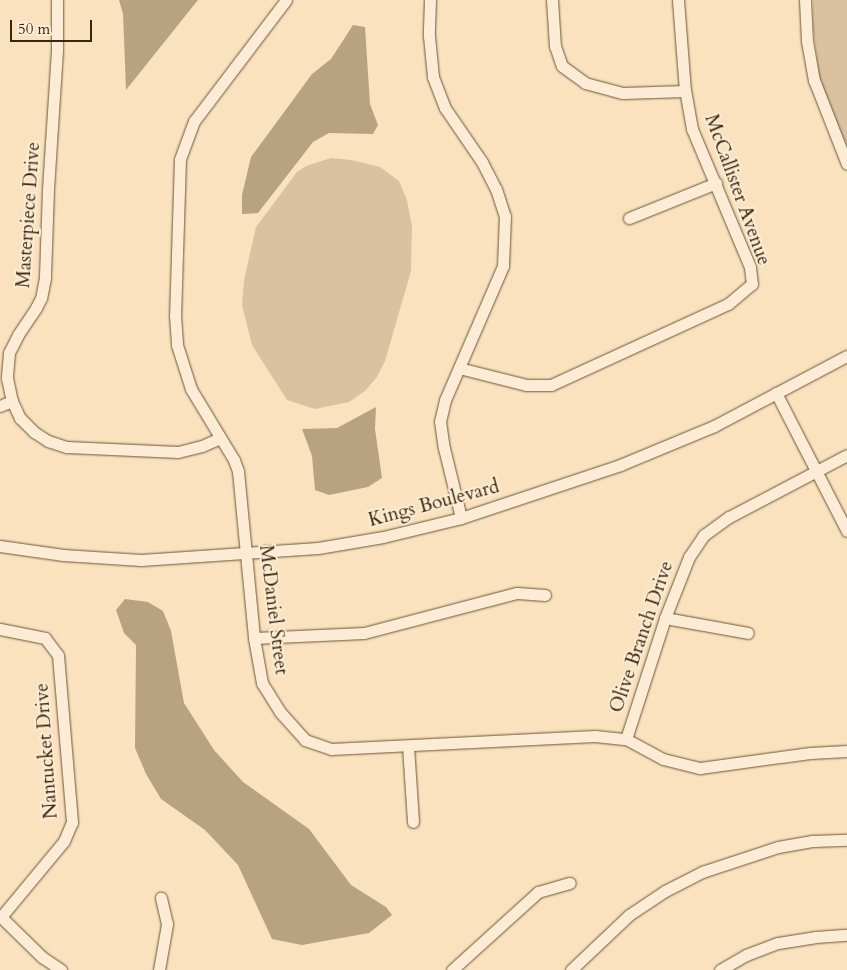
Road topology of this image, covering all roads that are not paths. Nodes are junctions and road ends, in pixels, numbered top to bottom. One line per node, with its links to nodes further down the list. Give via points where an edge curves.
1 (57, 0): 14 (street, Masterpiece Drive, via 44,278 39,303 9,353 7,378)
2 (286, 0): 16 (street, McDaniel Street, via 194,120 180,159 174,315 177,345 191,390)
3 (430, 0): 12 (street, via 433,77 445,108 482,162 496,189 505,216 503,266)
4 (552, 0): 7 (street, via 555,46 562,66 585,83 623,93)
5 (678, 0): 7 (street, McCallister Avenue)
6 (805, 0): 8 (street, via 807,41 814,80)
7 (685, 92): 9 (street, McCallister Avenue, via 692,129)
8 (847, 164)
9 (716, 183): 10 (street); 12 (street, McCallister Avenue, via 750,267 752,284 728,304 551,384 526,385)
10 (629, 218)
11 (847, 356): 13 (street, Kings Boulevard)
12 (459, 368): 19 (street, via 440,420)
13 (776, 393): 18 (street); 19 (street, Kings Boulevard, via 714,426 620,465)
14 (12, 401): 15 (street); 16 (street, Masterpiece Drive, via 20,418 34,432 67,447 166,453 190,450)
15 (0, 406)
16 (220, 438): 22 (street, McDaniel Street, via 238,471)
17 (847, 455): 18 (street, Olive Branch Drive)
18 (816, 471): 20 (street); 24 (street, Olive Branch Drive, via 729,517 704,535 689,557)
19 (461, 518): 22 (street, Kings Boulevard, via 383,537 318,548)
20 (847, 531)
21 (0, 546): 22 (street, Kings Boulevard, via 63,556 141,560)
22 (248, 554): 27 (street, McDaniel Street)
23 (545, 595): 27 (street, via 518,593 364,634)
24 (665, 618): 26 (street); 28 (street, Olive Branch Drive)
25 (0, 629): 35 (street, Nantucket Drive, via 45,638 58,655 72,822 64,841)
26 (748, 633)
27 (254, 638): 29 (street, McDaniel Street, via 262,683 280,712 306,740 331,749)
28 (626, 739): 29 (street, McDaniel Street, via 595,736); 30 (street, McDaniel Street, via 663,759 700,768)
29 (408, 746): 31 (street)
30 (847, 752)
31 (413, 822)
32 (847, 840): 40 (street, via 812,841 778,847 702,872 629,915)
33 (570, 883): 39 (street, via 538,892)
34 (162, 898): 38 (street, via 167,924)
35 (0, 917): 37 (street, via 42,957)
36 (847, 935): 41 (street, via 815,936 778,943 746,955)
37 (61, 970)
38 (159, 970)
39 (452, 970)
40 (571, 970)
41 (720, 970)

